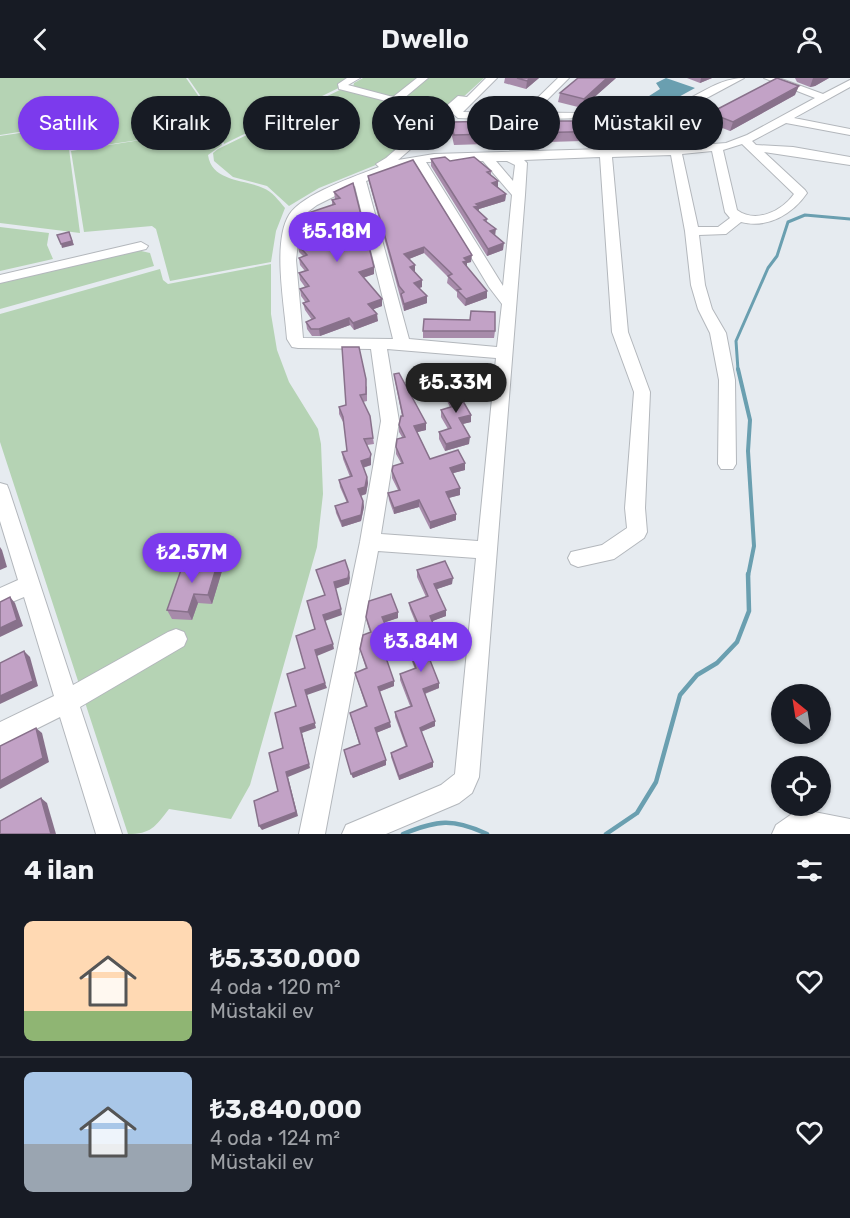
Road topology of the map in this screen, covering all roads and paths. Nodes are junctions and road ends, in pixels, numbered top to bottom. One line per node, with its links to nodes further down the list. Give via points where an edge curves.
1 (355, 78): 9 (street, via 343,87)
2 (423, 78): 10 (street)
3 (483, 78): 15 (street)
4 (492, 78): 11 (street)
5 (564, 78): 12 (street)
6 (739, 78): 17 (street, via 684,106 659,113)
7 (769, 78): 13 (street)
8 (850, 83): 13 (street)
9 (379, 96)
10 (400, 96)
11 (473, 96)
12 (543, 96)
13 (822, 97): 18 (street)
14 (467, 102): 16 (street, via 457,112)
15 (455, 103)
16 (467, 115)
17 (560, 115)
18 (784, 118): 19 (street); 20 (street)
19 (850, 132)
20 (749, 144): 21 (street); 30 (street); 34 (street, via 801,193 797,201 769,217 754,222)
21 (723, 147)
22 (402, 150): 33 (street, via 390,161)
23 (690, 150): 25 (street)
24 (717, 150): 34 (street, via 731,212)
25 (676, 151): 26 (street); 35 (street)
26 (606, 153): 27 (street); 46 (street, via 620,332 642,392 637,532 607,553)
27 (510, 157): 28 (street); 32 (street, via 521,163)
28 (487, 158): 29 (street); 32 (street)
29 (418, 160): 31 (street); 38 (street)
30 (850, 161)
31 (360, 180): 39 (street); 40 (street, via 312,201 295,216 290,248 295,339 303,345)
32 (519, 195): 38 (street)
33 (287, 209)
34 (737, 219): 35 (street, via 722,231)
35 (692, 231): 42 (street, via 698,285 718,333 727,381)
36 (141, 246): 37 (street)
37 (0, 279)
38 (509, 303): 41 (street)
39 (402, 344): 40 (street); 41 (street)
40 (378, 345): 44 (street, via 390,421)
41 (505, 353): 45 (street)
42 (727, 464)
43 (0, 490): 47 (street)
44 (370, 542): 45 (street); 54 (street)
45 (488, 550): 55 (street, via 463,784 450,794)
46 (578, 558)
47 (29, 585): 48 (street); 50 (street)
48 (0, 598)
49 (176, 639): 50 (street)
50 (66, 702): 51 (street); 53 (street)
51 (0, 735)
52 (850, 832): 56 (street, via 799,822)
53 (109, 834)
54 (312, 834)
55 (355, 834)
56 (785, 834)

